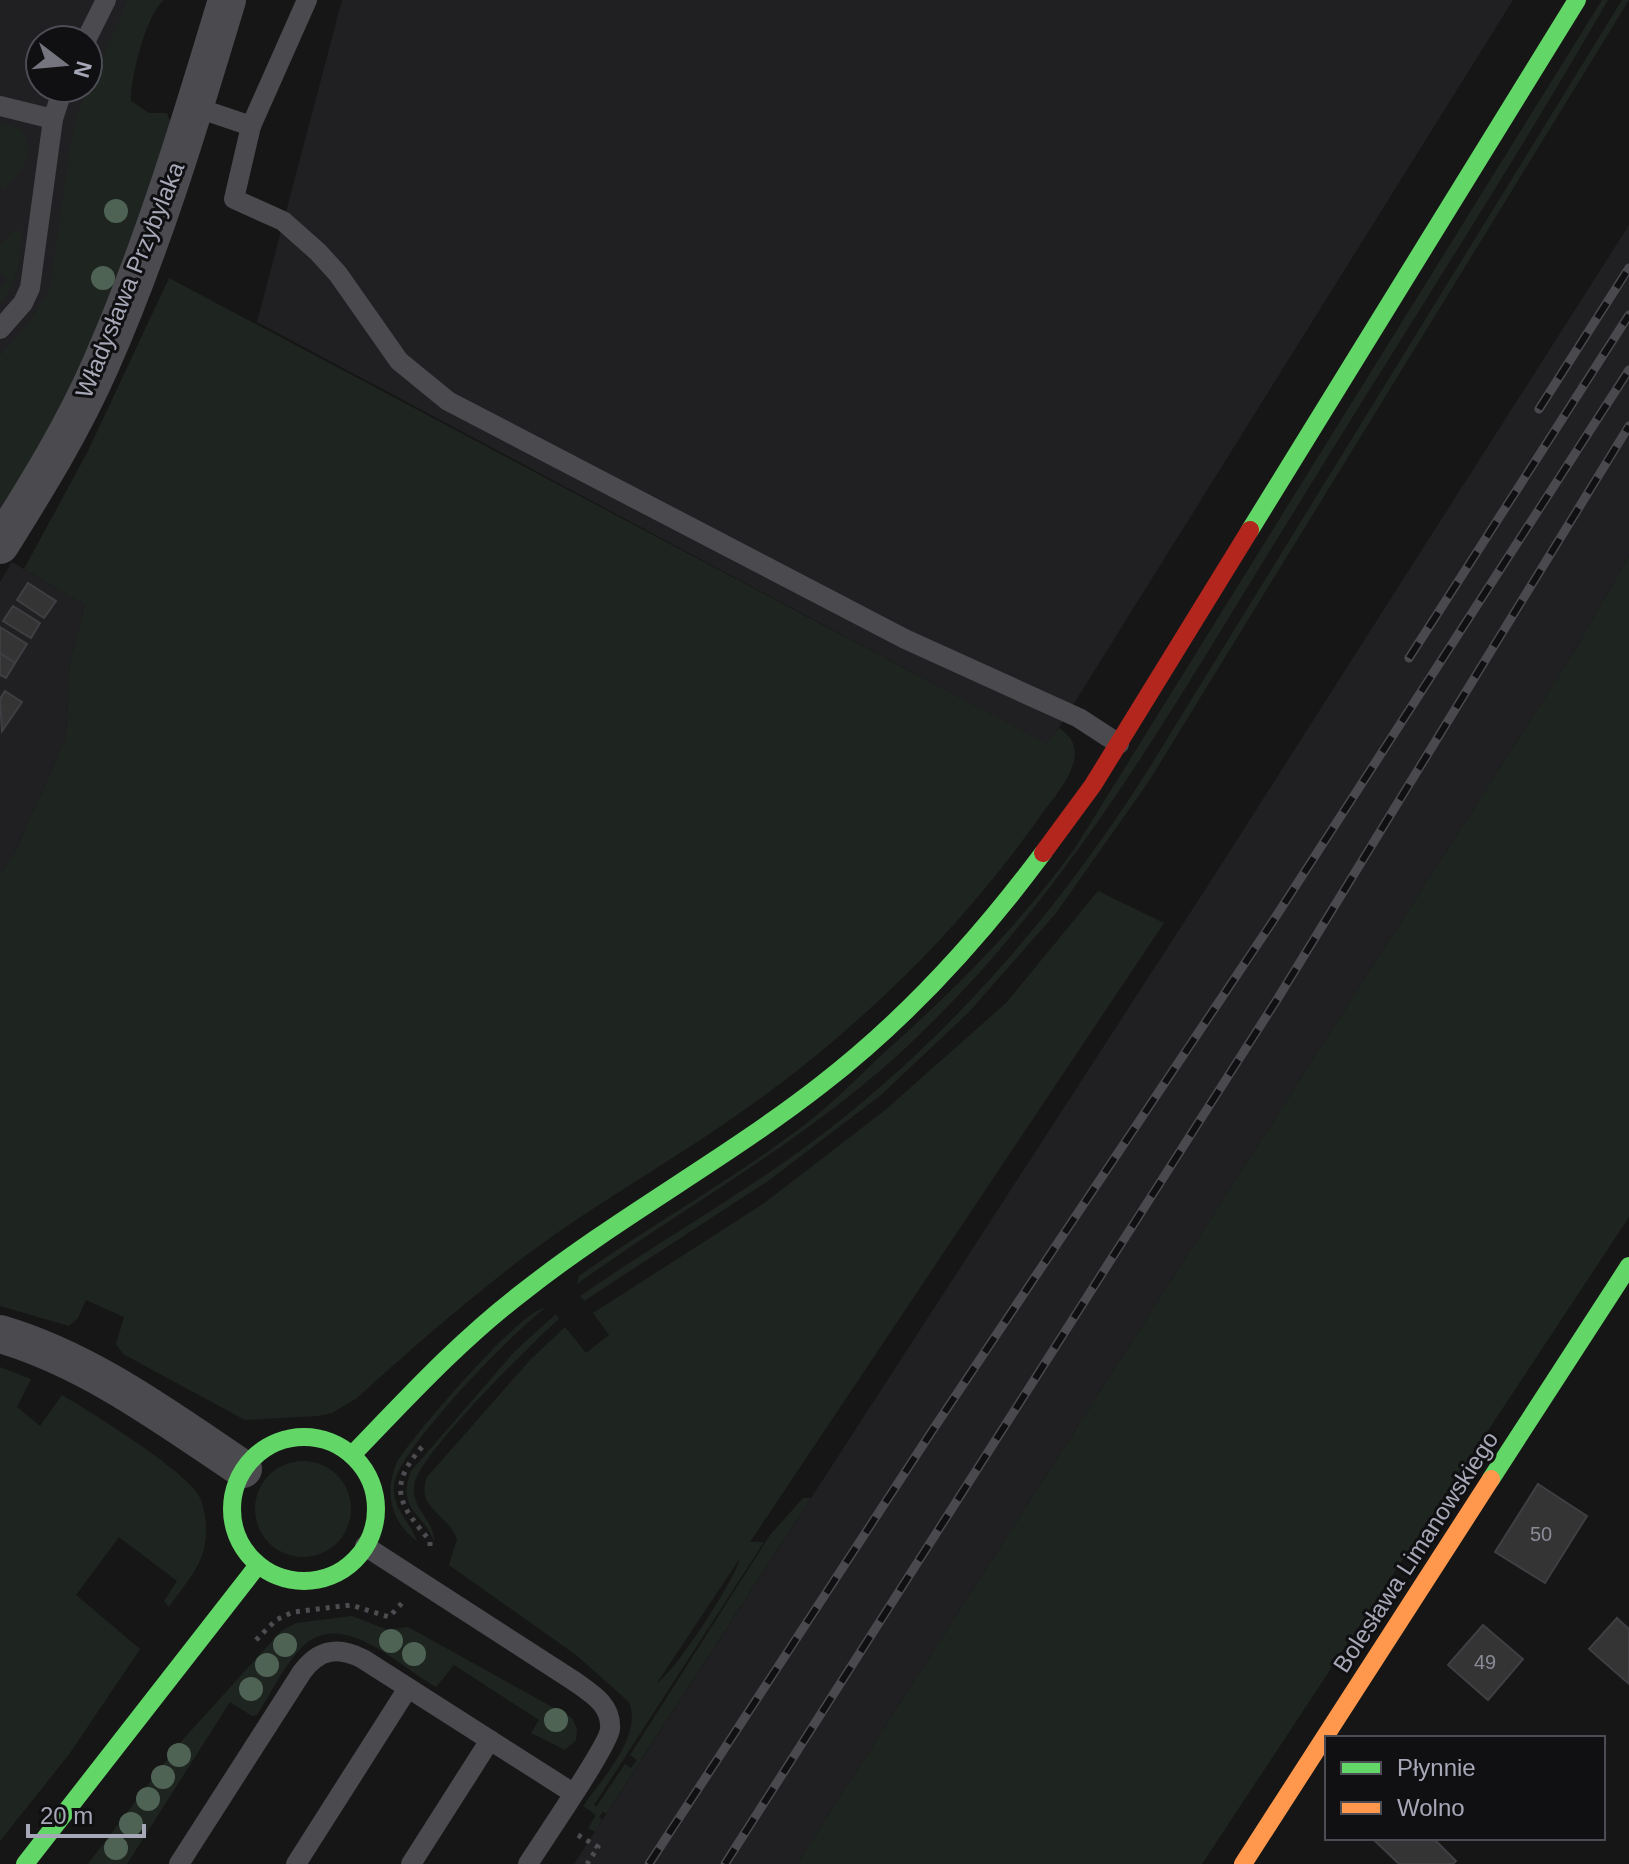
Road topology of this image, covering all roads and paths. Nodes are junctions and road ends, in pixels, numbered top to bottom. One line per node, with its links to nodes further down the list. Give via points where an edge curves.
1 (106, 0): 5 (lane)
2 (227, 0): 8 (street, Władysława Przybylaka)
3 (307, 0): 10 (lane)
4 (1577, 0): 13 (street)
5 (94, 24)
6 (58, 104): 9 (lane)
7 (0, 106): 9 (lane)
8 (195, 107): 10 (lane); 12 (street, Władysława Przybylaka, via 161,215 101,365 55,457)
9 (53, 119): 11 (lane, via 30,288)
10 (251, 126): 13 (lane, via 234,199 283,221 318,252 399,361 448,401 905,639 1079,718)
11 (0, 329)
12 (0, 545)
13 (1119, 744): 16 (street, via 1033,870 967,949 900,1016 780,1117 520,1294)
14 (1629, 1266): 23 (street, Bolesława Limanowskiego)
15 (0, 1334): 17 (street, via 97,1375)
16 (352, 1455): 17 (street, via 329,1440 299,1436 270,1444); 18 (street, via 371,1482 376,1506)
17 (243, 1469): 19 (street, via 234,1491 232,1521 243,1549)
18 (365, 1546): 19 (street, via 344,1569 321,1579 285,1579); 26 (lane, via 597,1697 607,1711 610,1731)
19 (258, 1565): 28 (street)
20 (399, 1608): 21 (path, via 389,1617 351,1605 287,1614)
21 (249, 1648)
22 (408, 1688): 25 (lane); 29 (lane, via 346,1651 329,1651 312,1660); 30 (lane)
23 (1326, 1736)
24 (1325, 1737): 34 (street, Bolesława Limanowskiego)
25 (490, 1740): 26 (lane); 31 (lane)
26 (573, 1793): 32 (lane)
27 (588, 1841): 33 (path, via 598,1847)
28 (25, 1864)
29 (179, 1864)
30 (296, 1864)
31 (411, 1864)
32 (528, 1864)
33 (587, 1864)
34 (1243, 1864)

